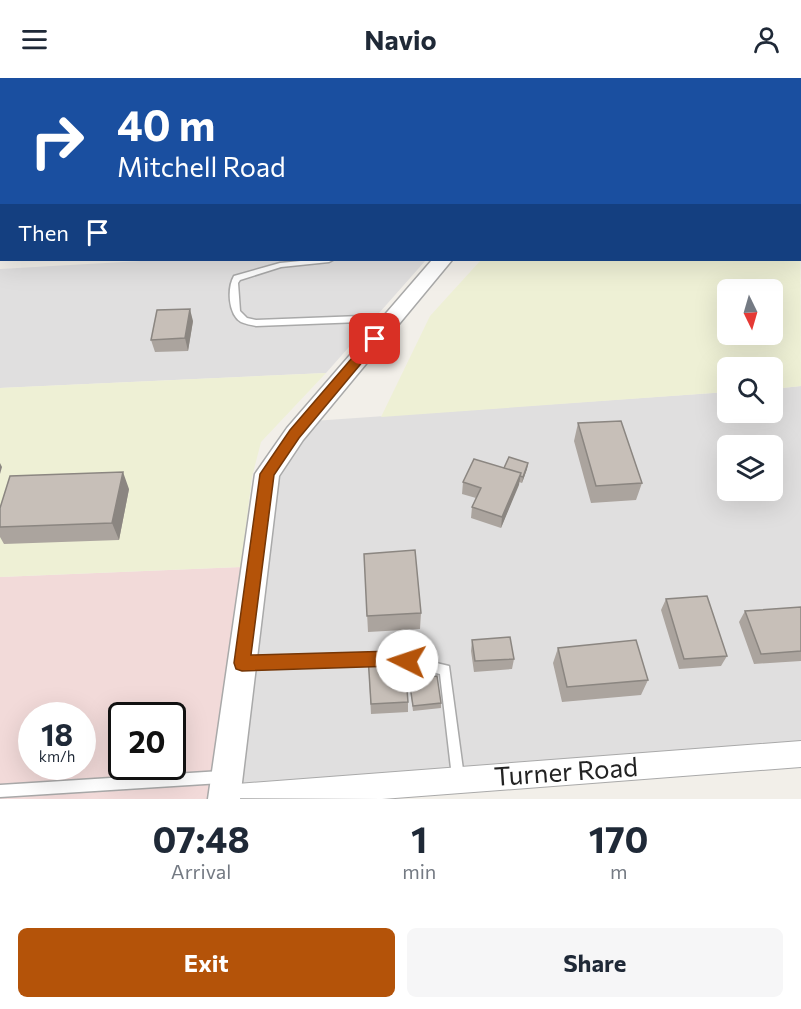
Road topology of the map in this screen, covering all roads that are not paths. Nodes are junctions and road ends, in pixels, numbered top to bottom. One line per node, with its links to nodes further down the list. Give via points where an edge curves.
1 (319, 261): 3 (lane, via 280,265 237,278 236,312 255,323)
2 (441, 261): 3 (street)
3 (388, 323): 4 (street, via 295,434 267,474)
4 (242, 663): 6 (lane, via 395,658 445,670); 8 (street)
5 (801, 754): 6 (street, Turner Road)
6 (458, 780): 8 (street, Turner Road)
7 (0, 791): 8 (lane)
8 (225, 791)

